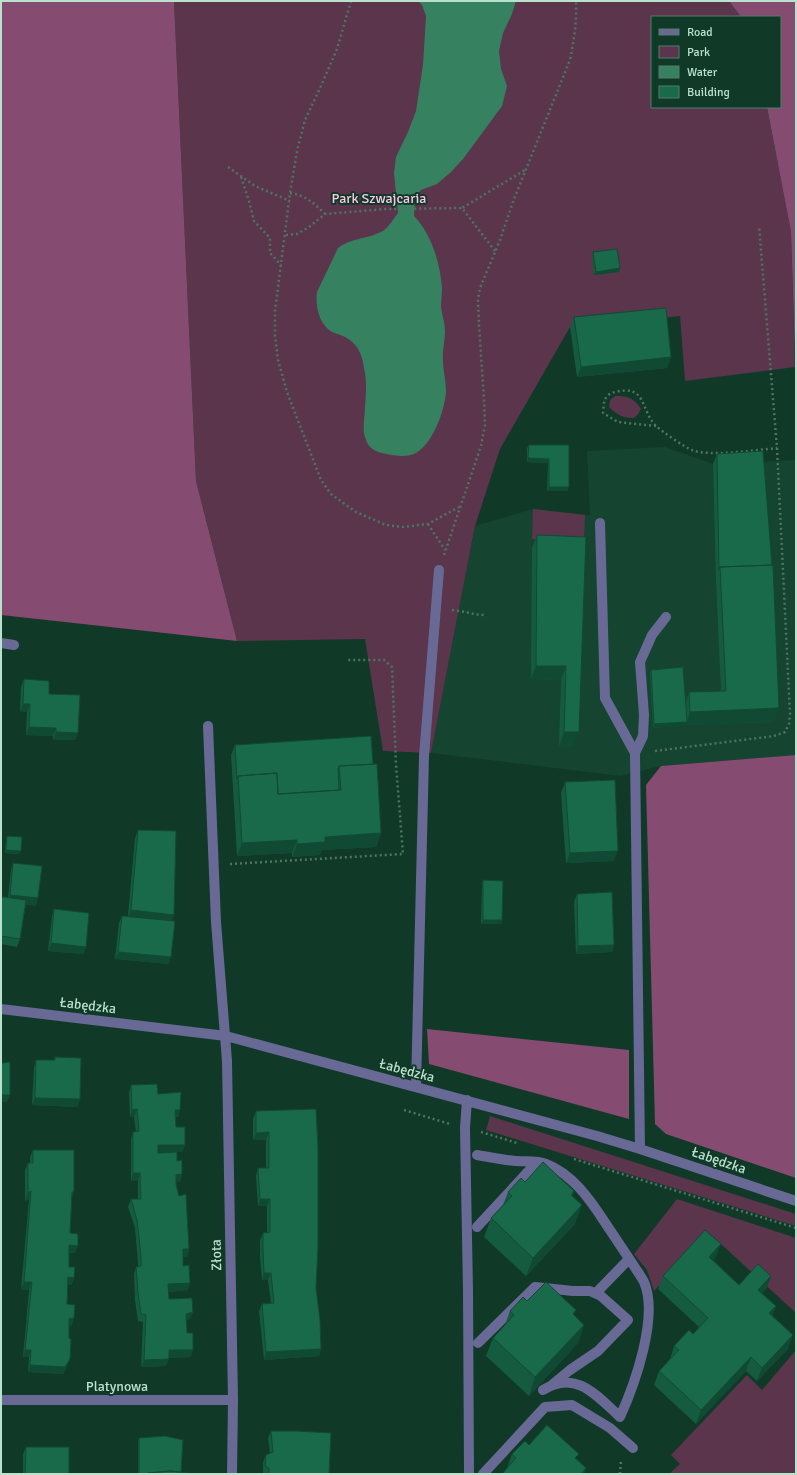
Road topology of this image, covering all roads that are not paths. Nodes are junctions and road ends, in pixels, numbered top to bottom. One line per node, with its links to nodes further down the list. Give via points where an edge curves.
1 (600, 522): 7 (street, via 605,698)
2 (439, 570): 10 (street, via 424,756)
3 (666, 617): 7 (street, via 652,635 640,662 643,736)
4 (1, 643): 5 (street)
5 (14, 645)
6 (208, 726): 9 (street, Złota, via 216,922)
7 (635, 753): 12 (street)
8 (1, 1009): 9 (street, Łabędzka)
9 (226, 1036): 10 (street, Łabędzka); 23 (street, Złota)
10 (416, 1087): 11 (street, Łabędzka)
11 (467, 1100): 12 (street, Łabędzka); 26 (street, via 465,1128)
12 (640, 1149): 15 (street, Łabędzka)
13 (477, 1155): 14 (street)
14 (537, 1162): 16 (street); 17 (street, via 566,1175 586,1196)
15 (796, 1201)
16 (477, 1227)
17 (629, 1259): 18 (street); 20 (street, via 644,1282 649,1315 640,1366 620,1417 588,1388 576,1383)
18 (596, 1293): 19 (street, via 535,1287); 20 (street, via 628,1320 598,1351)
19 (478, 1343)
20 (553, 1384): 21 (street)
21 (543, 1390)
22 (1, 1400): 23 (street, Platynowa)
23 (233, 1400): 25 (street, Złota)
24 (633, 1448): 27 (street, via 610,1428 572,1405 545,1407)
25 (232, 1474)
26 (469, 1474)
27 (484, 1474)

